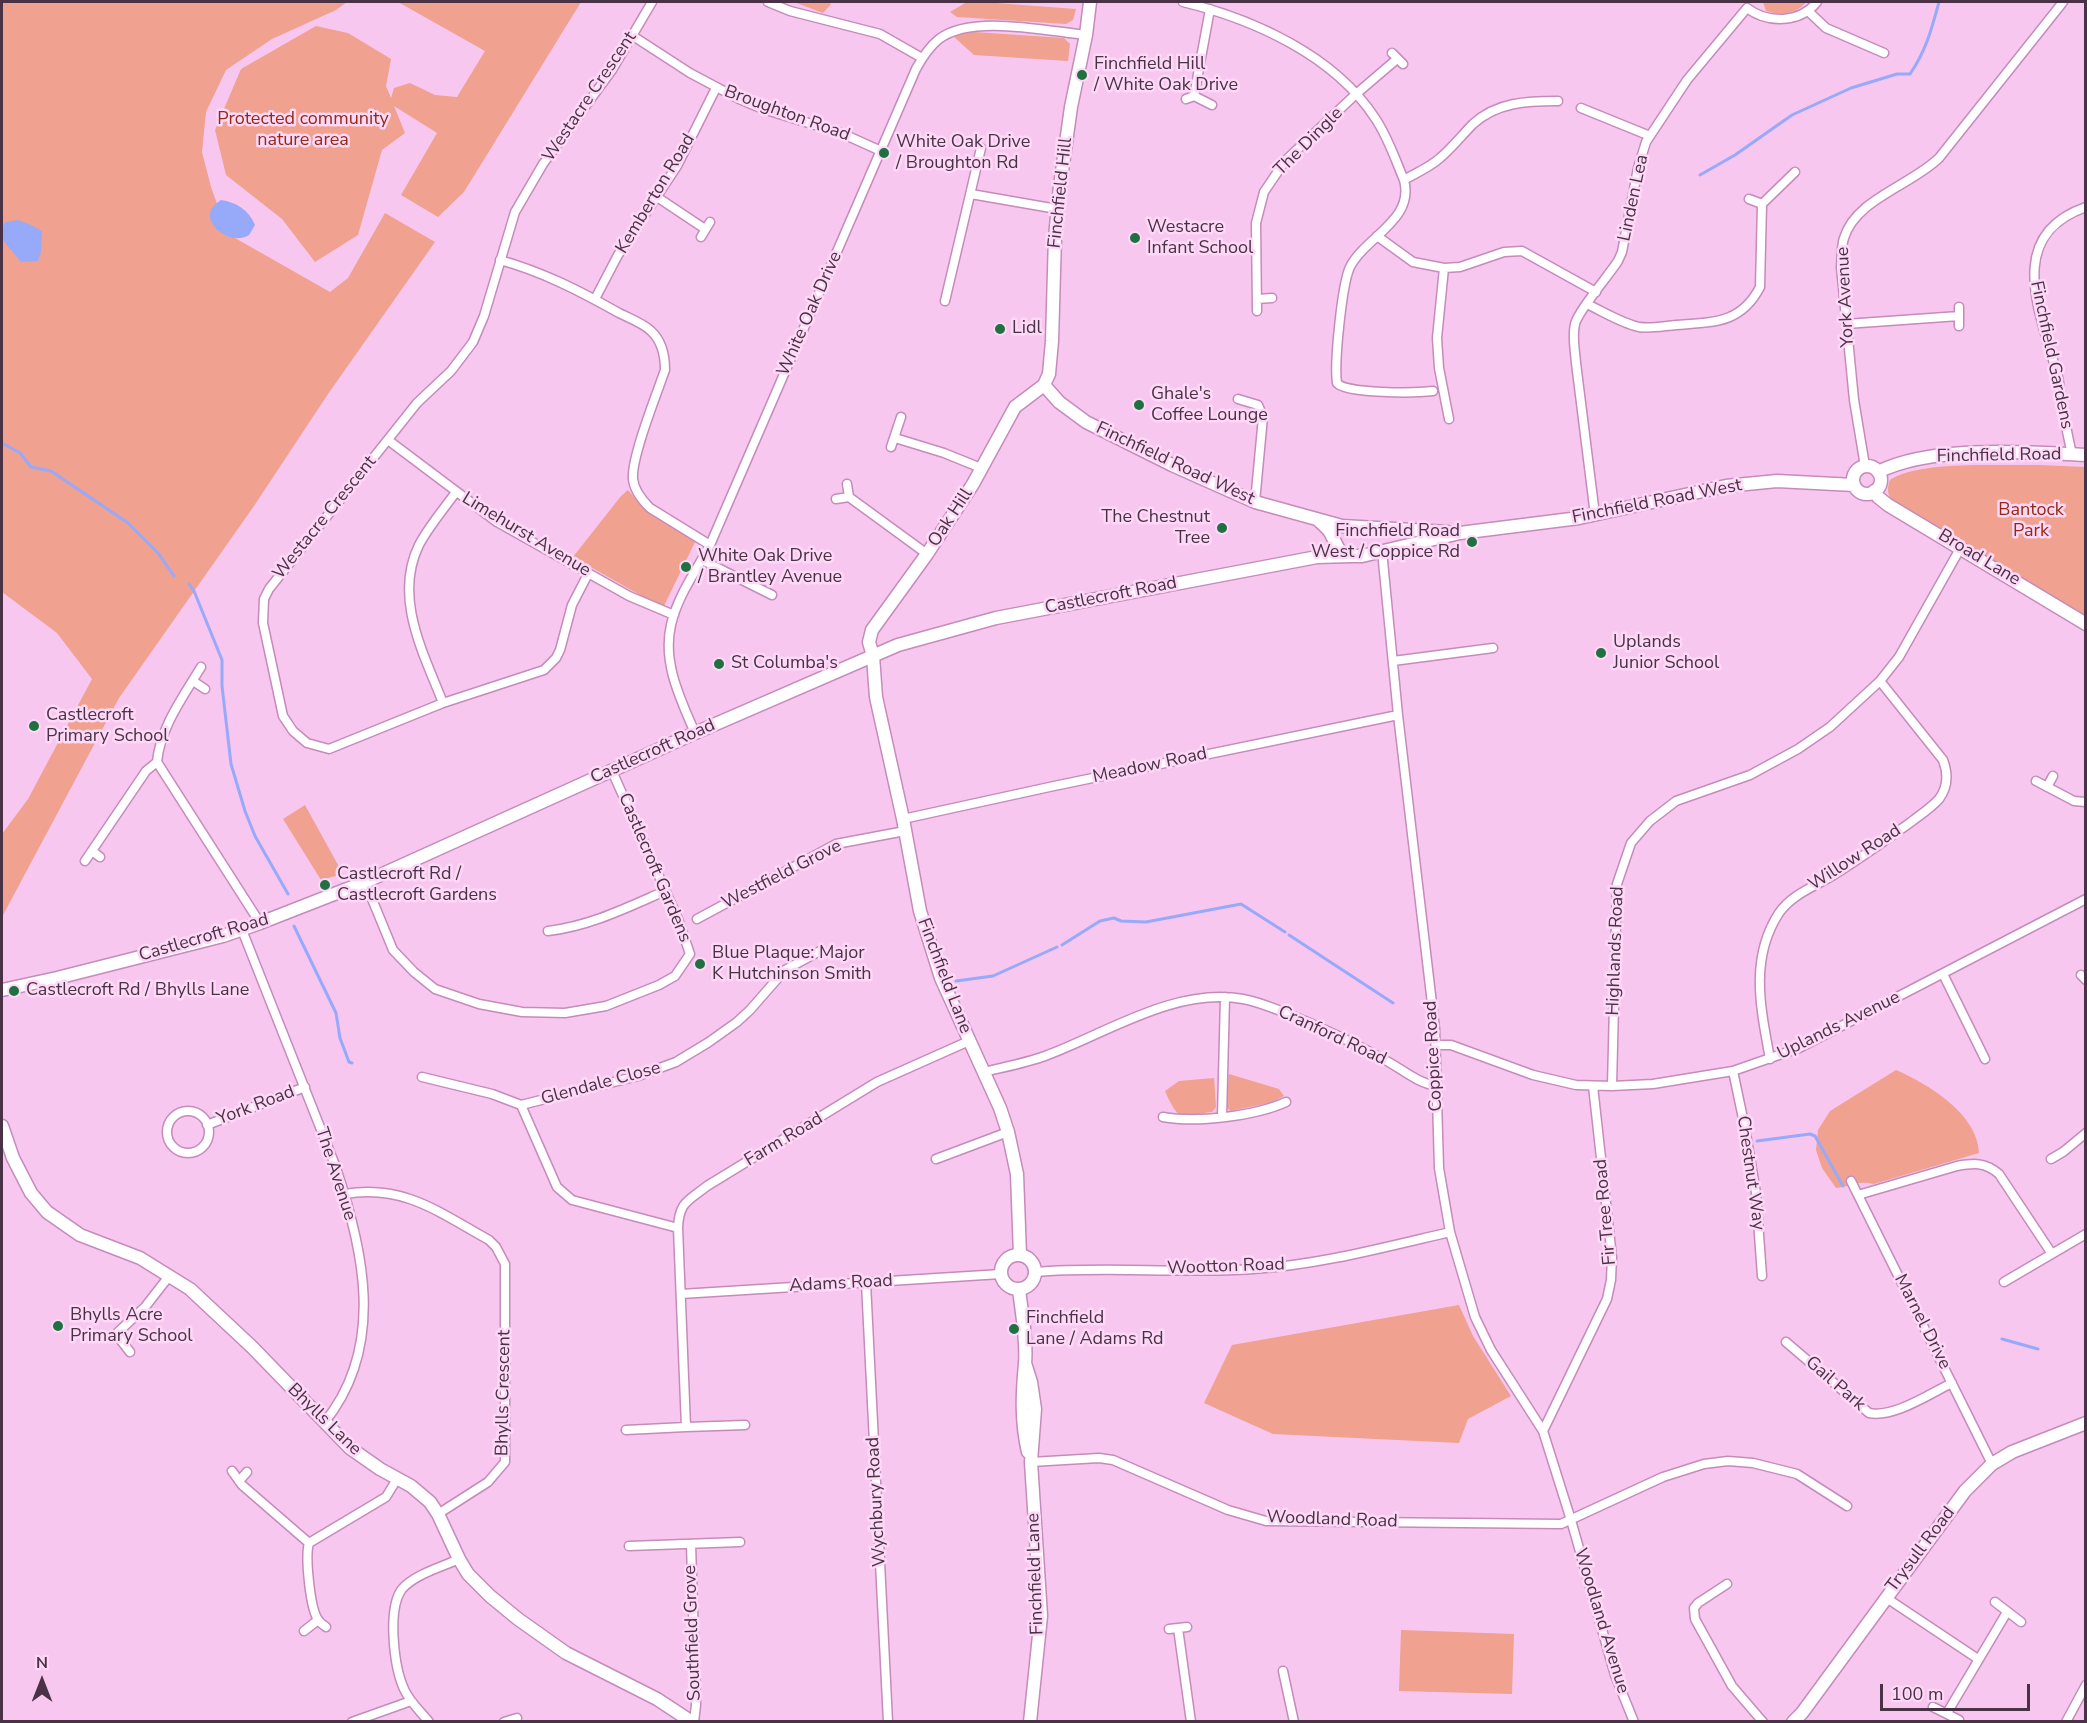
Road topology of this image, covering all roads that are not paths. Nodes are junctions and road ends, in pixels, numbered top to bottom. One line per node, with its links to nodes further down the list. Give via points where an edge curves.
1 (652, 2): 11 (street, Westacre Crescent)
2 (768, 2): 13 (street, via 879,34)
3 (1090, 2): 10 (street, Finchfield Hill)
4 (1183, 2): 8 (street)
5 (1817, 2): 9 (street, Linden Lea)
6 (2063, 2): 42 (street, York Avenue, via 1939,158 1853,219 1842,246)
7 (1750, 4): 9 (street, Linden Lea, via 1760,16 1780,20); 20 (street, Linden Lea, via 1687,80)
8 (1210, 9): 16 (street, via 1275,34 1330,71); 18 (street, via 1190,98)
9 (1808, 11): 12 (street, via 1827,28)
10 (1086, 35): 13 (street, White Oak Drive, via 972,26 938,40); 30 (street, Finchfield Hill, via 1067,130)
11 (633, 36): 15 (street, Broughton Road); 33 (street, Westacre Crescent, via 543,164 515,213)
12 (1884, 53)
13 (922, 58): 22 (street, White Oak Drive)
14 (1397, 59): 16 (street, The Dingle)
15 (716, 88): 22 (street, Broughton Road); 26 (street, Kemberton Road)
16 (1356, 94): 24 (street, via 1384,132); 36 (street, The Dingle, via 1285,161 1264,192 1256,223)
17 (1558, 102): 24 (street, via 1524,102 1491,112 1440,158)
18 (1212, 105)
19 (1581, 108): 20 (street)
20 (1650, 136): 35 (street, Linden Lea, via 1638,168 1622,252)
21 (981, 148): 25 (street)
22 (881, 151): 70 (street, White Oak Drive)
23 (1796, 172): 28 (street)
24 (1404, 180): 32 (street, via 1404,206)
25 (971, 194): 30 (street); 39 (street)
26 (657, 197): 31 (street); 38 (street, Kemberton Road, via 618,255)
27 (1749, 199): 28 (street)
28 (1762, 204): 40 (street, via 1760,287 1741,311 1722,322 1641,327)
29 (2085, 207): 52 (street, Finchfield Gardens, via 2062,218 2050,230 2035,255 2033,269 2036,304 2059,380)
30 (1057, 209): 44 (street, Finchfield Hill, via 1052,341)
31 (705, 229)
32 (1377, 236): 34 (street, via 1413,262); 45 (street, via 1354,260 1346,279 1337,383 1343,388 1386,392)
33 (500, 260): 38 (street, via 543,273); 50 (street, Westacre Crescent, via 473,342)
34 (1443, 268): 35 (street, via 1522,251); 48 (street, via 1437,338)
35 (1596, 292): 40 (street, Linden Lea)
36 (1257, 298): 37 (street); 41 (street, The Dingle)
37 (1272, 298)
38 (595, 299): 70 (street, via 651,331 661,344 665,360 636,459 633,480 637,489 650,508)
39 (945, 301)
40 (1587, 304): 64 (street, Linden Lea, via 1577,317 1574,341)
41 (1257, 311)
42 (1846, 324): 43 (street, via 1959,311); 54 (street, York Avenue)
43 (1959, 326)
44 (1044, 386): 55 (street, Oak Hill, via 1015,407); 63 (street, Finchfield Road West, via 1086,422)
45 (1433, 391)
46 (1238, 399): 63 (street, via 1258,405 1263,417)
47 (901, 417): 49 (street)
48 (1449, 419)
49 (895, 438): 51 (street); 55 (street)
50 (388, 440): 60 (street, Limehurst Avenue); 88 (street, Westacre Crescent, via 268,589 263,623 283,716 307,742 329,749)
51 (891, 447)
52 (2072, 454): 53 (street, Finchfield Road); 56 (street, Finchfield Road, via 1952,455 1907,462)
53 (2085, 455)
54 (1865, 466): 56 (street); 58 (street, via 1855,473)
55 (981, 468): 73 (street, Oak Hill)
56 (1878, 472): 59 (street, via 1881,480)
57 (847, 484): 61 (street)
58 (1854, 484): 59 (street, via 1863,493); 64 (street, Finchfield Road West, via 1776,481 1726,486)
59 (1874, 491): 71 (street, Broad Lane, via 1888,505)
60 (456, 492): 77 (street, Limehurst Avenue, via 497,522); 88 (street, via 419,545 408,589 413,623)
61 (849, 497): 62 (street); 73 (street)
62 (836, 499)
63 (1255, 502): 65 (street, Finchfield Road West)
64 (1595, 515): 68 (street, Finchfield Road West)
65 (1318, 520): 66 (street, Finchfield Road West); 69 (street)
66 (1342, 526): 67 (street, Finchfield Road West); 69 (street)
67 (1374, 528): 68 (street, Finchfield Road West); 72 (street, via 1385,540)
68 (1460, 533): 72 (street, Finchfield Road West)
69 (1333, 539): 74 (street, via 1342,554); 75 (street)
70 (710, 545): 76 (street, White Oak Drive)
71 (1961, 548): 80 (street, Broad Lane); 86 (street, Highlands Road, via 1914,634)
72 (1375, 553): 74 (street, Finchfield Road West); 83 (street, Coppice Road, via 1382,566)
73 (927, 554): 82 (street, Oak Hill, via 872,630 869,642)
74 (1351, 556): 75 (street)
75 (1317, 557): 82 (street, Castlecroft Road, via 996,618 927,636)
76 (702, 560): 78 (street); 79 (street, White Oak Drive)
77 (588, 574): 79 (street, Limehurst Avenue); 88 (street, Westacre Crescent, via 572,605 560,650 551,664 536,674)
78 (772, 595)
79 (674, 615): 90 (street, White Oak Drive, via 670,663)
80 (2085, 624)
81 (1493, 648): 83 (street)
82 (873, 656): 90 (street, Castlecroft Road); 97 (street, Finchfield Lane, via 876,697)
83 (1393, 660): 89 (street, Coppice Road)
84 (201, 667): 85 (street)
85 (193, 681): 87 (street); 91 (street, via 177,706 159,747)
86 (1880, 681): 114 (street, Willow Road, via 1943,760 1946,781 1940,798 1930,807 1864,855 1796,896 1780,912 1766,940 1759,972); 121 (street, Highlands Road, via 1830,727 1798,748 1750,774 1676,801 1650,821 1631,843 1617,884)
87 (205, 689)
88 (443, 703)
89 (1398, 715): 97 (street, Meadow Road, via 1054,786); 113 (street, Coppice Road)
90 (695, 733): 92 (street, Castlecroft Road)
91 (157, 762): 98 (street, via 146,771); 105 (street)
92 (612, 771): 101 (street, Castlecroft Road); 102 (street, Castlecroft Gardens)
93 (2053, 776): 95 (street)
94 (2036, 781): 95 (street)
95 (2047, 787): 96 (street, via 2074,801)
96 (2085, 802)
97 (904, 825): 104 (street, Westfield Grove, via 836,844); 112 (street, Finchfield Lane, via 929,942)
98 (92, 851): 99 (street); 100 (street)
99 (100, 856)
100 (85, 861)
101 (364, 882): 102 (street, Castlecroft Gardens, via 393,950 414,972 435,989 480,1004 522,1012 565,1013 606,1006 675,976 690,954); 105 (street, Castlecroft Road)
102 (665, 891): 107 (street, via 594,921)
103 (2085, 899): 109 (street, Uplands Avenue)
104 (697, 919)
105 (260, 923): 106 (street, Castlecroft Road)
106 (242, 930): 110 (street, Castlecroft Road); 122 (street, The Avenue)
107 (548, 931)
108 (820, 951): 124 (street, Glendale Close, via 789,966 737,1022 676,1062 638,1076)
109 (1943, 974): 114 (street, Uplands Avenue); 115 (street)
110 (2, 990)
111 (1225, 997): 117 (street, Cranford Road, via 1146,1011 1044,1056); 119 (street, Cranford Road, via 1265,1005 1330,1031 1422,1082); 126 (street)
112 (969, 1041): 117 (street, Finchfield Lane); 136 (street, Farm Road, via 877,1082 707,1186 683,1205)
113 (1436, 1045): 119 (street, Coppice Road); 120 (street, Uplands Avenue, via 1451,1045 1556,1082)
114 (1770, 1059): 116 (street, Uplands Avenue)
115 (1985, 1059)
116 (1732, 1071): 121 (street, Uplands Avenue, via 1653,1084); 144 (street, Chestnut Way, via 1756,1193)
117 (984, 1072): 129 (street, Finchfield Lane)
118 (422, 1077): 124 (street, Glendale Close)
119 (1437, 1086): 137 (street, Coppice Road, via 1439,1168)
120 (1593, 1086): 121 (street, Uplands Avenue); 157 (street, Fir Tree Road, via 1612,1257 1611,1280 1607,1299)
121 (1612, 1086)
122 (305, 1087): 127 (street, York Road); 134 (street, The Avenue)
123 (1286, 1102): 126 (street)
124 (521, 1105): 136 (street, Glendale Close, via 557,1187 572,1200)
125 (1163, 1117): 126 (street)
126 (1222, 1117)
127 (207, 1125): 127 (street, York Road, via 205,1144 195,1152 181,1152 168,1138 168,1124 178,1114 198,1114)
128 (2, 1126): 143 (street, Bhylls Lane, via 30,1192 46,1212 80,1235 140,1258)
129 (1008, 1132): 131 (street); 140 (street, Finchfield Lane, via 1017,1174)
130 (2085, 1135): 132 (street)
131 (936, 1159)
132 (2051, 1159)
133 (1851, 1181): 135 (street, Marnel Drive)
134 (345, 1194): 152 (street, The Avenue, via 361,1260 363,1320 348,1387); 165 (street, Bhylls Crescent, via 374,1191 417,1200 489,1240 505,1264 505,1462 488,1482)
135 (1858, 1195): 139 (street, via 1957,1166 1982,1164 1999,1174); 151 (street, Marnel Drive)
136 (678, 1228): 148 (street, Farm Road)
137 (1450, 1232): 141 (street, Wootton Road, via 1272,1268); 157 (street, Coppice Road, via 1475,1317 1491,1350)
138 (2085, 1234): 139 (street)
139 (2052, 1254): 145 (street)
140 (1020, 1255): 141 (street, via 1030,1260); 142 (street, via 1005,1260)
141 (1035, 1272): 147 (street, via 1031,1283)
142 (1001, 1274): 146 (street, Adams Road); 147 (street, via 1004,1283)
143 (170, 1275): 150 (street, via 145,1307 116,1334); 152 (street, Bhylls Lane, via 215,1311)
144 (1762, 1276)
145 (2004, 1282)
146 (866, 1283): 148 (street, Adams Road); 193 (street, Wychbury Road)
147 (1019, 1290): 158 (street, Finchfield Lane, via 1025,1363 1035,1409)
148 (681, 1293): 155 (street, Farm Road)
149 (1786, 1342): 151 (street, Gail Park, via 1869,1413 1890,1413)
150 (130, 1352)
151 (1952, 1383): 159 (street, Marnel Drive)
152 (324, 1423): 162 (street, Bhylls Lane, via 350,1448)
153 (2085, 1423): 159 (street, Trysull Road)
154 (745, 1425): 155 (street)
155 (686, 1427): 156 (street)
156 (626, 1430)
157 (1543, 1431): 166 (street, Coppice Road)
158 (1031, 1462): 166 (street, Woodland Road, via 1113,1460 1228,1510 1266,1521 1561,1524); 194 (street, Finchfield Lane, via 1041,1616)
159 (1992, 1464): 173 (street, Trysull Road, via 1965,1491)
160 (232, 1471): 163 (street)
161 (247, 1472): 163 (street)
162 (398, 1479): 165 (street, Bhylls Lane, via 421,1493); 168 (street, via 386,1497)
163 (239, 1480): 168 (street)
164 (1847, 1506): 166 (street, Woodland Road, via 1797,1474 1728,1461 1663,1476)
165 (438, 1514): 171 (street, Bhylls Lane)
166 (1571, 1520): 197 (street, Woodland Avenue, via 1615,1675)
167 (740, 1542): 169 (street, Southfield Grove)
168 (309, 1543): 176 (street, via 306,1564)
169 (691, 1544): 170 (street, Southfield Grove); 192 (street, Southfield Grove, via 696,1705)
170 (629, 1546)
171 (459, 1559): 184 (street, via 411,1581 396,1601 394,1639 399,1673); 192 (street, Bhylls Lane, via 477,1584 566,1653 657,1699)
172 (1727, 1584): 198 (street, via 1698,1603 1694,1608 1695,1620 1732,1686)
173 (1886, 1597): 181 (street); 199 (street, Trysull Road)
174 (1995, 1602): 175 (street)
175 (2007, 1612): 177 (street); 181 (street)
176 (318, 1620): 178 (street); 180 (street)
177 (2021, 1622)
178 (326, 1627)
179 (1168, 1629): 195 (street, via 1183,1628)
180 (304, 1631)
181 (1978, 1659): 186 (street)
182 (1283, 1671): 196 (street)
183 (2085, 1684): 200 (street)
184 (411, 1701): 190 (street); 191 (street)
185 (1933, 1707): 186 (street)
186 (1947, 1713): 188 (street)
187 (517, 1718): 189 (street)
188 (1959, 1720)
189 (506, 1721)
190 (352, 1722)
191 (429, 1722)
192 (693, 1722)
193 (888, 1722)
194 (1030, 1722)
195 (1191, 1722)
196 (1294, 1722)
197 (1634, 1722)
198 (1763, 1722)
199 (1793, 1722)
200 (2067, 1722)

